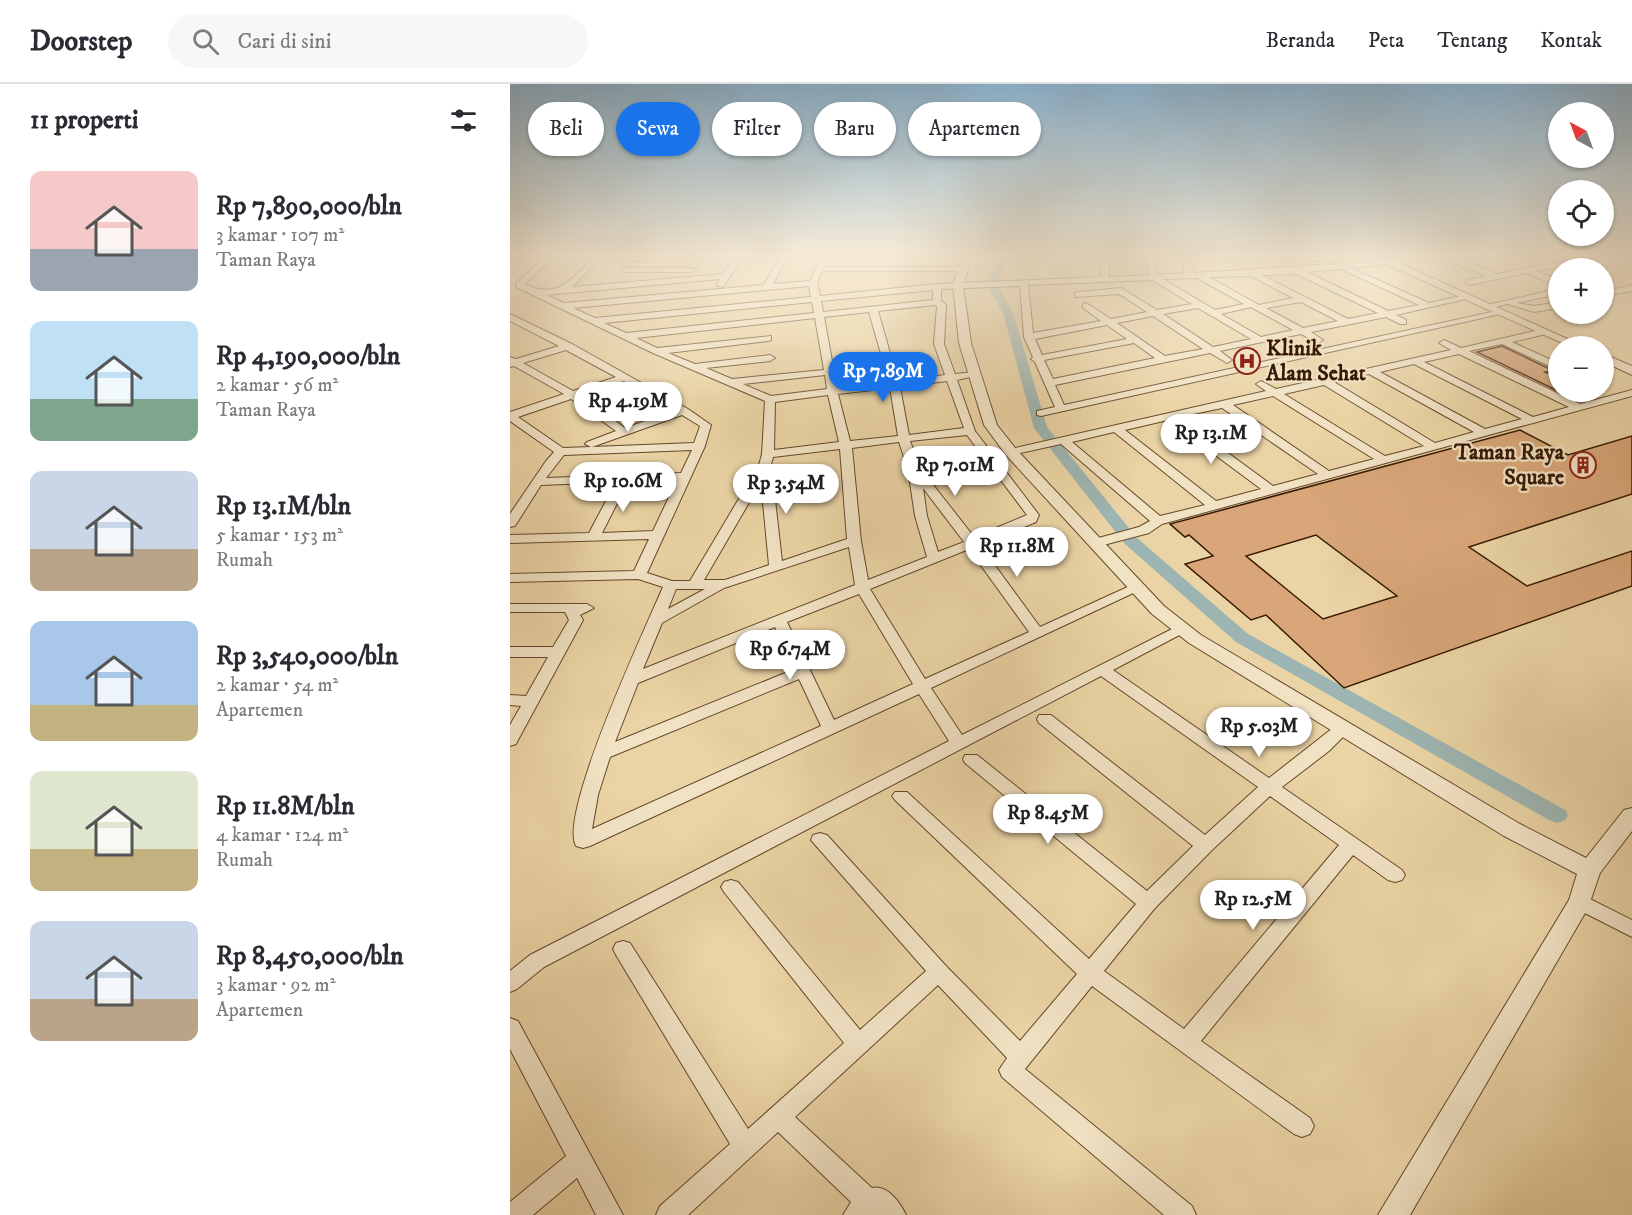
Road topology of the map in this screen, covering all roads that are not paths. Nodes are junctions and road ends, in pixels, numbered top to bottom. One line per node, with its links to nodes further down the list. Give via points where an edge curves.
1 (566, 308): 29 (street)
2 (715, 308): 19 (street)
3 (818, 308): 25 (street)
4 (918, 308): 26 (street)
5 (942, 308): 64 (street, via 939,344)
6 (964, 308): 62 (street, via 965,343)
7 (1026, 308): 38 (street)
8 (1085, 308): 33 (street)
9 (1089, 308): 30 (street)
10 (1148, 308): 21 (street)
11 (1183, 308): 21 (street)
12 (1203, 308): 22 (street)
13 (1246, 308): 22 (street)
14 (1260, 308): 34 (street)
15 (1319, 308): 31 (street)
16 (1373, 308): 24 (street)
17 (1419, 308): 24 (street)
18 (1490, 308): 23 (street)
19 (702, 309): 29 (street)
20 (873, 309): 25 (street); 26 (street); 45 (street)
21 (1156, 313): 30 (street); 47 (street)
22 (1212, 313): 41 (street)
23 (1501, 313): 35 (street); 80 (street)
24 (1386, 314): 31 (street); 32 (street)
25 (819, 316): 27 (street); 61 (street)
26 (891, 316): 45 (street)
27 (766, 320): 36 (street); 39 (street)
28 (513, 321): 46 (street)
29 (593, 321): 36 (street)
30 (1110, 322): 33 (street); 40 (street)
31 (1346, 322): 34 (street)
32 (1403, 322)
33 (1078, 329): 38 (street)
34 (1303, 331): 41 (street); 42 (street)
35 (1543, 332): 37 (street); 43 (street)
36 (624, 336): 49 (street)
37 (1553, 336)
38 (1029, 337): 51 (street)
39 (768, 338): 49 (street); 50 (street)
40 (1136, 340): 51 (street); 52 (street)
41 (1259, 340): 47 (street)
42 (1318, 340)
43 (1503, 341): 48 (street); 56 (street)
44 (1444, 342): 48 (street)
45 (883, 343): 68 (street)
46 (568, 346): 55 (street); 63 (street)
47 (1212, 350): 52 (street); 53 (street)
48 (1461, 350): 54 (street); 79 (street)
49 (656, 351): 58 (street)
50 (770, 358): 58 (street); 65 (street)
51 (1036, 358): 69 (street)
52 (1164, 360): 69 (street)
53 (1227, 360)
54 (1416, 360): 59 (street); 84 (street)
55 (512, 362): 75 (street)
56 (1548, 362)
57 (1614, 363): 60 (street)
58 (690, 367): 67 (street)
59 (1371, 371): 66 (street); 88 (street)
60 (1632, 371)
61 (829, 372): 65 (street); 72 (street)
62 (974, 375): 64 (street); 96 (street, via 991,425)
63 (625, 377): 75 (street); 81 (street)
64 (951, 377): 68 (street); 86 (street)
65 (772, 378): 67 (street)
66 (1325, 381): 71 (street); 92 (street)
67 (730, 382): 77 (street)
68 (894, 383): 72 (street); 89 (street)
69 (1049, 383): 80 (street)
70 (1261, 384): 71 (street)
71 (1275, 392): 78 (street); 98 (street)
72 (833, 393): 77 (street); 93 (street)
73 (1632, 393): 76 (street)
74 (1614, 394): 76 (street)
75 (574, 396): 87 (street); 95 (street, via 510,416)
76 (1619, 396): 79 (street)
77 (770, 399): 97 (street)
78 (1224, 404): 83 (street); 100 (street)
79 (1578, 407): 84 (street)
80 (1061, 408): 82 (street)
81 (684, 411): 87 (street); 91 (street, via 706,425)
82 (1041, 413)
83 (1170, 416): 85 (street); 104 (street)
84 (1531, 420): 88 (street)
85 (1116, 428): 90 (street); 105 (street)
86 (970, 431): 89 (street); 112 (street, via 1033,515 1026,524)
87 (625, 433): 94 (street)
88 (1483, 433): 92 (street)
89 (904, 439): 93 (street); 99 (street)
90 (1061, 441): 96 (street); 106 (street)
91 (699, 446): 94 (street); 101 (street)
92 (1433, 446): 98 (street)
93 (846, 447): 97 (street); 111 (street)
94 (574, 449): 95 (street)
95 (561, 452): 103 (street)
96 (1011, 452): 113 (street)
97 (766, 460): 115 (street); 120 (street)
98 (1383, 460): 100 (street)
99 (914, 469): 112 (street); 114 (street, via 921,516)
100 (1327, 475): 104 (street)
101 (685, 476): 102 (street); 109 (street)
102 (625, 477): 103 (street); 108 (street)
103 (538, 482): 107 (street)
104 (1270, 490): 105 (street)
105 (1213, 506): 106 (street)
106 (1158, 520): 113 (street, via 1144,530)
107 (510, 523)
108 (594, 535): 109 (street); 110 (street)
109 (657, 535): 116 (street)
110 (510, 539)
111 (854, 541): 115 (street); 122 (street)
112 (972, 543): 114 (street); 127 (street)
113 (1096, 543): 121 (street)
114 (934, 559): 122 (street)
115 (776, 567): 118 (street)
116 (639, 575): 117 (street); 119 (street)
117 (510, 578)
118 (726, 584): 120 (street); 124 (street)
119 (671, 585): 120 (street); 124 (street)
120 (694, 585)
121 (1137, 588): 126 (street); 127 (street)
122 (863, 589): 125 (street); 133 (street)
123 (510, 608): 129 (street, via 587,608 572,613 576,620)
124 (658, 620): 132 (street)
125 (779, 620): 131 (street); 132 (street)
126 (1182, 628): 130 (street); 138 (street)
127 (1036, 632): 133 (street)
128 (510, 652): 129 (street)
129 (560, 652): 135 (street)
130 (1103, 670): 140 (street); 143 (street)
131 (804, 671): 137 (street); 141 (street)
132 (631, 680): 141 (street)
133 (922, 687): 137 (street); 140 (street)
134 (510, 700): 135 (street)
135 (532, 701): 139 (street)
136 (1045, 719): 148 (street)
137 (830, 728): 141 (street, via 585,842 582,840 588,794)
138 (1344, 728): 143 (street); 149 (street, via 1512,830)
139 (510, 740)
140 (959, 743): 158 (street, via 537,961)
141 (604, 753)
142 (971, 759): 153 (street)
143 (1269, 787): 147 (street); 148 (street)
144 (901, 796): 157 (street)
145 (1632, 816): 149 (street)
146 (820, 840): 156 (street)
147 (1351, 844): 150 (street); 160 (street)
148 (1205, 845): 153 (street)
149 (1589, 870): 152 (street)
150 (1395, 875)
151 (732, 887): 161 (street)
152 (1580, 902): 154 (street); 173 (street)
153 (1148, 903): 157 (street)
154 (1632, 930)
155 (623, 949): 165 (street)
156 (939, 972): 161 (street); 162 (street)
157 (1090, 973): 160 (street); 162 (street)
158 (510, 983)
159 (510, 1028): 166 (street)
160 (1186, 1042): 164 (street)
161 (858, 1044): 163 (street)
162 (1015, 1063): 172 (street)
163 (778, 1117): 165 (street); 167 (street)
164 (1302, 1126)
165 (745, 1146): 170 (street)
166 (581, 1159): 168 (street); 169 (street)
167 (862, 1208): 171 (street, via 878,1199)
168 (514, 1215)
169 (610, 1215)
170 (669, 1215)
171 (893, 1215)
172 (1183, 1215)
173 (1393, 1215)

